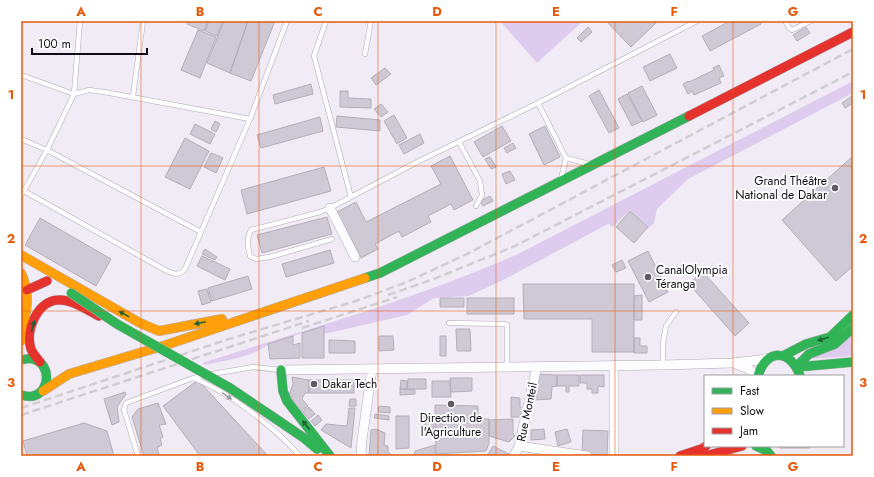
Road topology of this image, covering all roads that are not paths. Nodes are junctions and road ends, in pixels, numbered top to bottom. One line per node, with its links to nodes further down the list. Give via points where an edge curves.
1 (80, 21): 12 (lane)
2 (143, 21): 13 (lane)
3 (287, 21): 15 (lane)
4 (326, 21): 23 (lane, via 314,56)
5 (371, 21): 10 (lane)
6 (697, 21): 14 (lane)
7 (785, 21): 8 (lane, via 792,30)
8 (811, 21)
9 (853, 32): 20 (main road)
10 (365, 54)
11 (21, 75): 12 (lane)
12 (74, 94): 13 (lane, via 89,90); 18 (lane)
13 (133, 96): 15 (lane)
14 (538, 102): 17 (lane); 19 (lane)
15 (250, 118): 26 (lane)
16 (21, 139): 18 (lane)
17 (459, 142): 23 (lane); 24 (lane, via 480,181 482,195)
18 (47, 150): 22 (lane); 26 (lane)
19 (566, 158): 20 (lane); 21 (lane)
20 (594, 165): 21 (main road)
21 (560, 182): 35 (main road, via 380,273)
22 (22, 194): 26 (lane, via 174,274 185,270)
23 (351, 197): 25 (lane)
24 (476, 206)
25 (330, 208): 27 (lane, via 250,230 248,245 250,256 256,259); 29 (street)
26 (201, 232)
27 (332, 239)
28 (21, 255): 41 (main road, one-way to 28)
29 (356, 258)
30 (21, 263): 32 (main road)
31 (23, 270): 33 (main road)
32 (47, 281): 33 (main road); 39 (main road, bridge)
33 (27, 292): 34 (main road, via 34,302); 42 (main road)
34 (43, 306): 39 (main road, bridge, via 58,300); 49 (main road, one-way to 34, via 32,350 30,339 34,320)
35 (266, 311): 41 (main road, one-way to 41); 43 (main road)
36 (676, 312): 51 (lane, via 666,326)
37 (853, 315): 44 (main road, one-way to 44, via 830,337 806,344)
38 (449, 323): 54 (lane, via 507,325)
39 (117, 324): 65 (main road, bridge, via 230,388 279,421)
40 (853, 328): 57 (main road, via 830,348 802,358)
41 (159, 331): 43 (main road)
42 (21, 341)
43 (166, 345): 59 (main road)
44 (783, 356): 45 (main road); 57 (main road, via 791,359)
45 (770, 357): 48 (street); 61 (main road, via 761,366)
46 (21, 360): 49 (main road, via 30,359)
47 (853, 362): 52 (main road)
48 (732, 363): 51 (street); 60 (street)
49 (42, 364): 59 (main road, via 56,372); 63 (main road, via 48,379)
50 (614, 365): 51 (street); 53 (street); 78 (street)
51 (663, 365)
52 (835, 365): 57 (main road); 58 (main road)
53 (537, 366): 54 (street); 66 (street, Rue Monteil)
54 (507, 367): 55 (street)
55 (372, 369): 56 (street); 75 (street)
56 (282, 370): 62 (lane, via 253,367); 74 (main road, one-way to 56, via 287,401 283,391)
57 (798, 370)
58 (824, 372)
59 (69, 374): 63 (main road)
60 (756, 375)
61 (757, 375)
62 (193, 378): 70 (lane, via 126,403 124,410); 71 (lane, one-way to 71, via 248,410)
63 (43, 391): 64 (main road, via 32,396)
64 (21, 395)
65 (302, 441): 72 (main road); 73 (main road)
66 (519, 446): 76 (street, Rue Monteil); 77 (street)
67 (735, 447): 69 (main road)
68 (758, 447): 81 (main road)
69 (705, 450): 79 (main road); 80 (main road)
70 (138, 456)
71 (300, 456)
72 (312, 456)
73 (324, 456)
74 (330, 456)
75 (361, 456)
76 (514, 456)
77 (587, 456)
78 (614, 456)
79 (680, 456)
80 (693, 456)
81 (771, 456)

